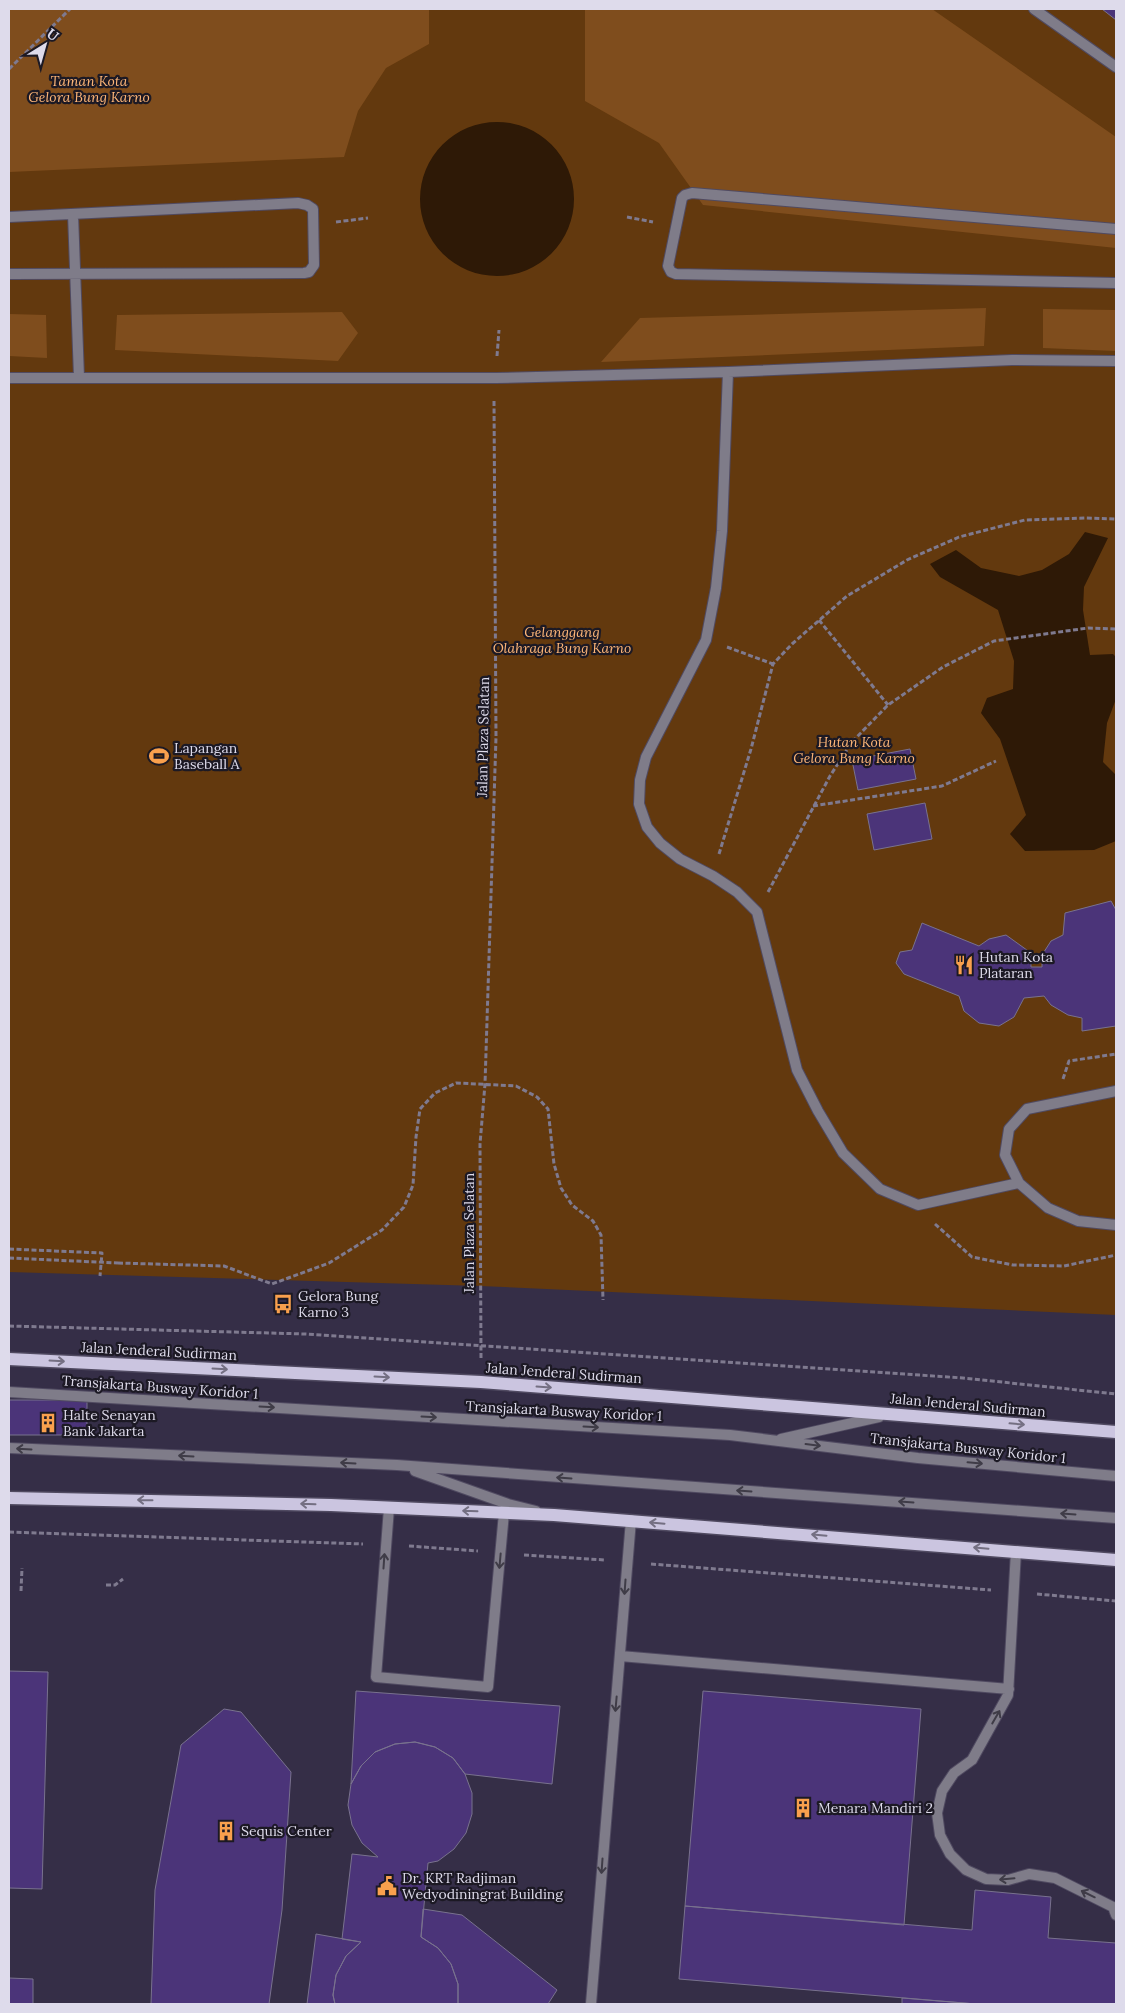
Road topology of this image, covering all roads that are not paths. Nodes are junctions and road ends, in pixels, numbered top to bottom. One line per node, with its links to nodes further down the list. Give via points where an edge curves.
1 (1034, 9): 2 (lane)
2 (1116, 67)
3 (74, 214): 4 (lane); 6 (lane); 6 (lane, via 298,203 307,204 312,209 314,225 314,265 304,273)
4 (9, 217)
5 (1116, 229): 8 (lane, via 692,193 682,198 668,266 676,274)
6 (77, 272): 7 (lane); 11 (lane)
7 (9, 274)
8 (1116, 283)
9 (1116, 361): 10 (lane, via 1012,360)
10 (728, 372): 11 (lane, via 496,378); 14 (lane, via 722,531 716,588 706,640 646,757 640,780 639,804 647,827 660,844 737,892 757,912 797,1070 843,1153 880,1189 918,1205)
11 (79, 377): 12 (lane)
12 (9, 378)
13 (1116, 1091): 14 (lane, via 1026,1109 1009,1129 1005,1155)
14 (1019, 1183): 15 (lane, via 1048,1208 1063,1215 1078,1221)
15 (1116, 1225)
16 (9, 1358): 18 (main road, Jalan Jenderal Sudirman, one-way to 18, via 481,1382)
17 (9, 1392): 20 (lane, Transjakarta Busway Koridor 1, one-way to 20)
18 (898, 1414): 19 (main road, Jalan Jenderal Sudirman, one-way to 19); 20 (lane, via 862,1419 781,1439)
19 (1116, 1432)
20 (730, 1435): 23 (lane, Transjakarta Busway Koridor 1, one-way to 23, via 918,1458)
21 (9, 1448): 22 (lane, one-way to 21)
22 (397, 1466): 27 (lane, via 447,1480 508,1504); 28 (lane, one-way to 22)
23 (1116, 1476)
24 (9, 1498): 25 (main road, one-way to 24)
25 (389, 1508): 26 (main road, one-way to 25); 26 (lane, one-way to 25, via 488,1687 376,1677)
26 (504, 1513): 27 (main road)
27 (554, 1515): 29 (main road)
28 (1116, 1518)
29 (631, 1520): 30 (main road, one-way to 29); 32 (lane, one-way to 32)
30 (1016, 1551): 31 (main road); 33 (lane)
31 (1116, 1560)
32 (620, 1656): 33 (lane); 35 (lane, one-way to 35)
33 (1009, 1688): 34 (lane, one-way to 33, via 1113,1907 1055,1878 1029,1874 1008,1880 986,1879 966,1870 950,1854 940,1835 937,1813 942,1791 954,1773 972,1760)
34 (1116, 1915)
35 (591, 2004)

